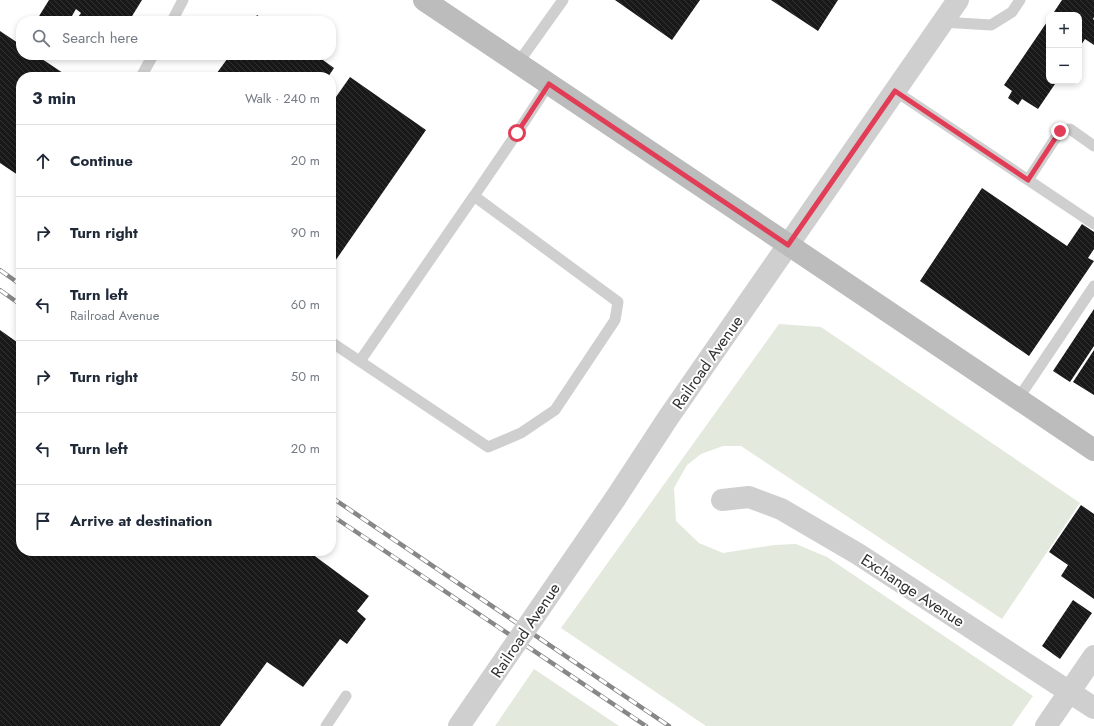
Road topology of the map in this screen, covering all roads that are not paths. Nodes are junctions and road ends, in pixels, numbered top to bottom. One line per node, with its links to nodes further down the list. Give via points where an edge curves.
1 (183, 0): 6 (lane)
2 (424, 0): 9 (main road)
3 (563, 0): 9 (lane)
4 (958, 0): 7 (street, Railroad Avenue)
5 (1020, 0): 7 (lane, via 1012,12 991,25)
6 (175, 16)
7 (942, 22): 12 (street, Railroad Avenue)
8 (150, 60): 10 (lane)
9 (518, 63): 11 (main road)
10 (144, 72)
11 (549, 84): 15 (lane); 17 (main road)
12 (895, 91): 14 (lane); 17 (street, Railroad Avenue)
13 (1094, 146): 14 (lane, via 1070,129 1060,131)
14 (1028, 180): 16 (lane)
15 (474, 196): 20 (lane); 20 (lane, via 618,302 615,320 555,410 521,433 488,447)
16 (1094, 224)
17 (788, 245): 21 (main road); 29 (street, Railroad Avenue, bridge)
18 (1094, 286): 21 (lane)
19 (336, 345): 20 (lane)
20 (360, 361)
21 (1018, 399): 22 (main road)
22 (1094, 450)
23 (722, 500): 25 (street, Exchange Avenue, via 749,497 781,509 858,554)
24 (1094, 656): 25 (street)
25 (1070, 691): 27 (street, Exchange Avenue); 30 (street)
26 (346, 696): 28 (lane)
27 (1094, 708)
28 (326, 726)
29 (460, 726)
30 (1046, 726)

